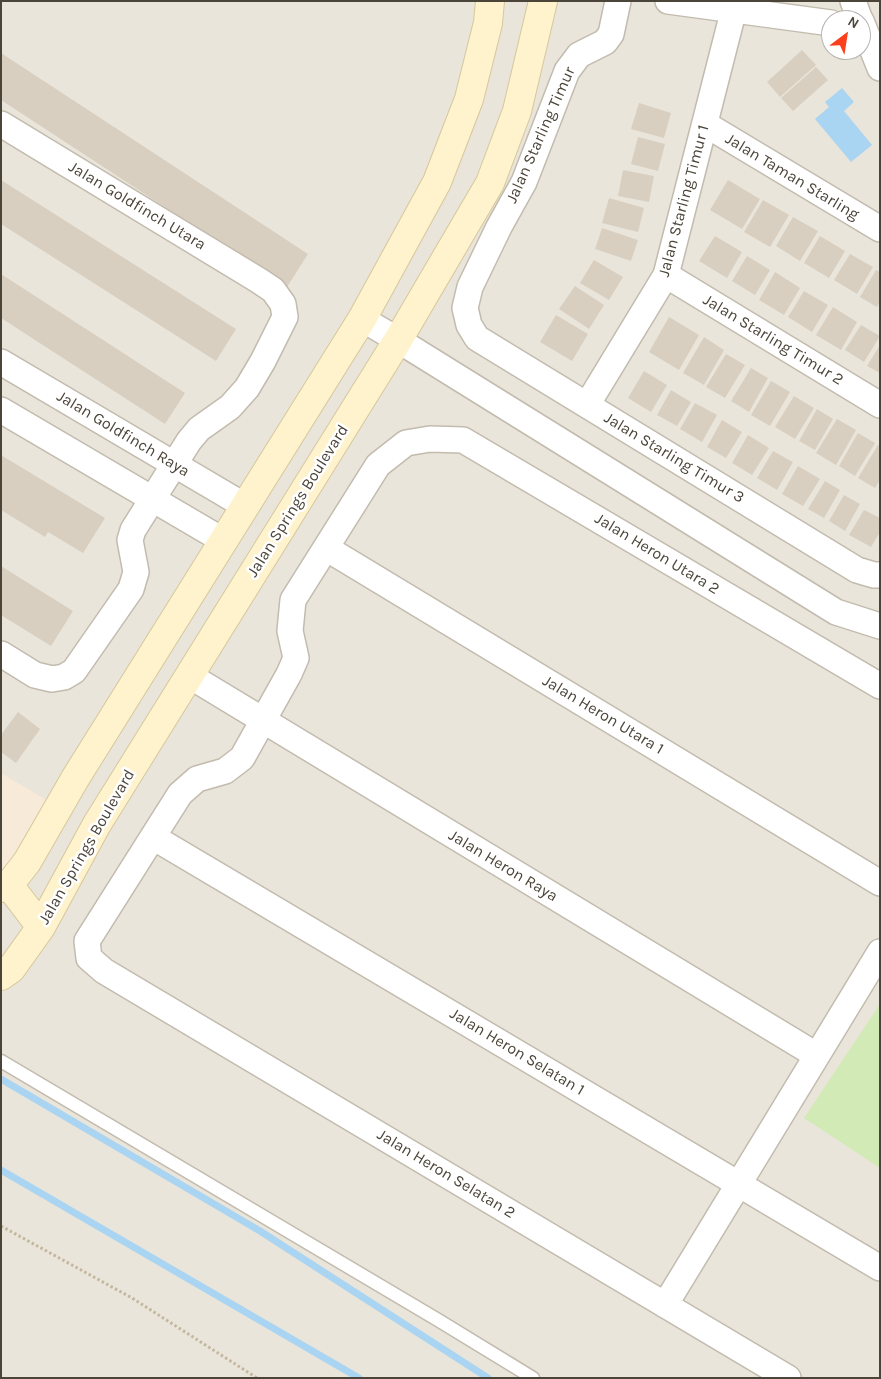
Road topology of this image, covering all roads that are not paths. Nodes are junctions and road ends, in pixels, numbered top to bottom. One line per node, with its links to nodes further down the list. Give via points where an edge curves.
1 (490, 1): 13 (main road, via 488,23 469,99 437,182)
2 (542, 1): 15 (main road, Jalan Springs Boulevard, via 518,111 490,183)
3 (618, 1): 14 (street, Jalan Starling Timur, via 611,34 605,42 579,55 567,71 524,182 470,287 465,308 469,325)
4 (668, 1): 5 (street)
5 (735, 5): 6 (street); 10 (street, Jalan Starling Timur 1)
6 (821, 21)
7 (871, 42): 8 (street)
8 (880, 68)
9 (1, 124): 20 (street, Jalan Goldfinch Utara, via 273,290 283,304 285,317 247,388 230,407 199,429)
10 (705, 124): 11 (street, Jalan Taman Starling); 12 (street, Jalan Starling Timur 1)
11 (880, 229)
12 (666, 275): 17 (street, Jalan Starling Timur 1); 18 (street, Jalan Starling Timur 2)
13 (362, 319): 15 (street); 22 (main road)
14 (477, 338): 17 (street, Jalan Starling Timur 3)
15 (398, 340): 26 (street, via 836,612); 28 (main road, Jalan Springs Boulevard)
16 (1, 362): 20 (street, Jalan Goldfinch Raya)
17 (587, 405): 25 (street, Jalan Starling Timur 3, via 857,570)
18 (880, 405)
19 (1, 410): 21 (street)
20 (174, 464): 21 (street); 22 (street, Jalan Goldfinch Raya)
21 (153, 499): 23 (street); 27 (street, via 130,540 136,572 131,589 74,671 52,679 35,675)
22 (245, 506): 23 (main road)
23 (224, 541): 33 (main road, via 76,777 27,862)
24 (326, 548): 29 (street, Jalan Heron Utara 2, via 378,465 406,443 430,439 463,440); 30 (street, Jalan Heron Utara 2, via 293,600 290,631 296,658); 32 (street, Jalan Heron Utara 1)
25 (877, 575)
26 (880, 626)
27 (1, 654)
28 (190, 676): 30 (street, Jalan Heron Raya); 34 (main road, Jalan Springs Boulevard, via 98,824)
29 (880, 686)
30 (262, 721): 31 (street, Jalan Heron Selatan 2, via 242,758 225,771 197,779 180,794); 37 (street, Jalan Heron Raya)
31 (153, 837): 39 (street, Jalan Heron Selatan 1); 41 (street, Jalan Heron Selatan 2, via 87,941 89,958 104,971)
32 (880, 883)
33 (5, 886): 34 (main road)
34 (41, 927): 36 (main road, Jalan Springs Boulevard, via 11,969)
35 (880, 952): 37 (street)
36 (1, 976)
37 (816, 1055): 39 (street)
38 (1, 1061): 42 (lane)
39 (738, 1184): 40 (street, Jalan Heron Selatan 1); 41 (street)
40 (880, 1268)
41 (665, 1305): 43 (street, Jalan Heron Selatan 2)
42 (532, 1378)
43 (788, 1378)

